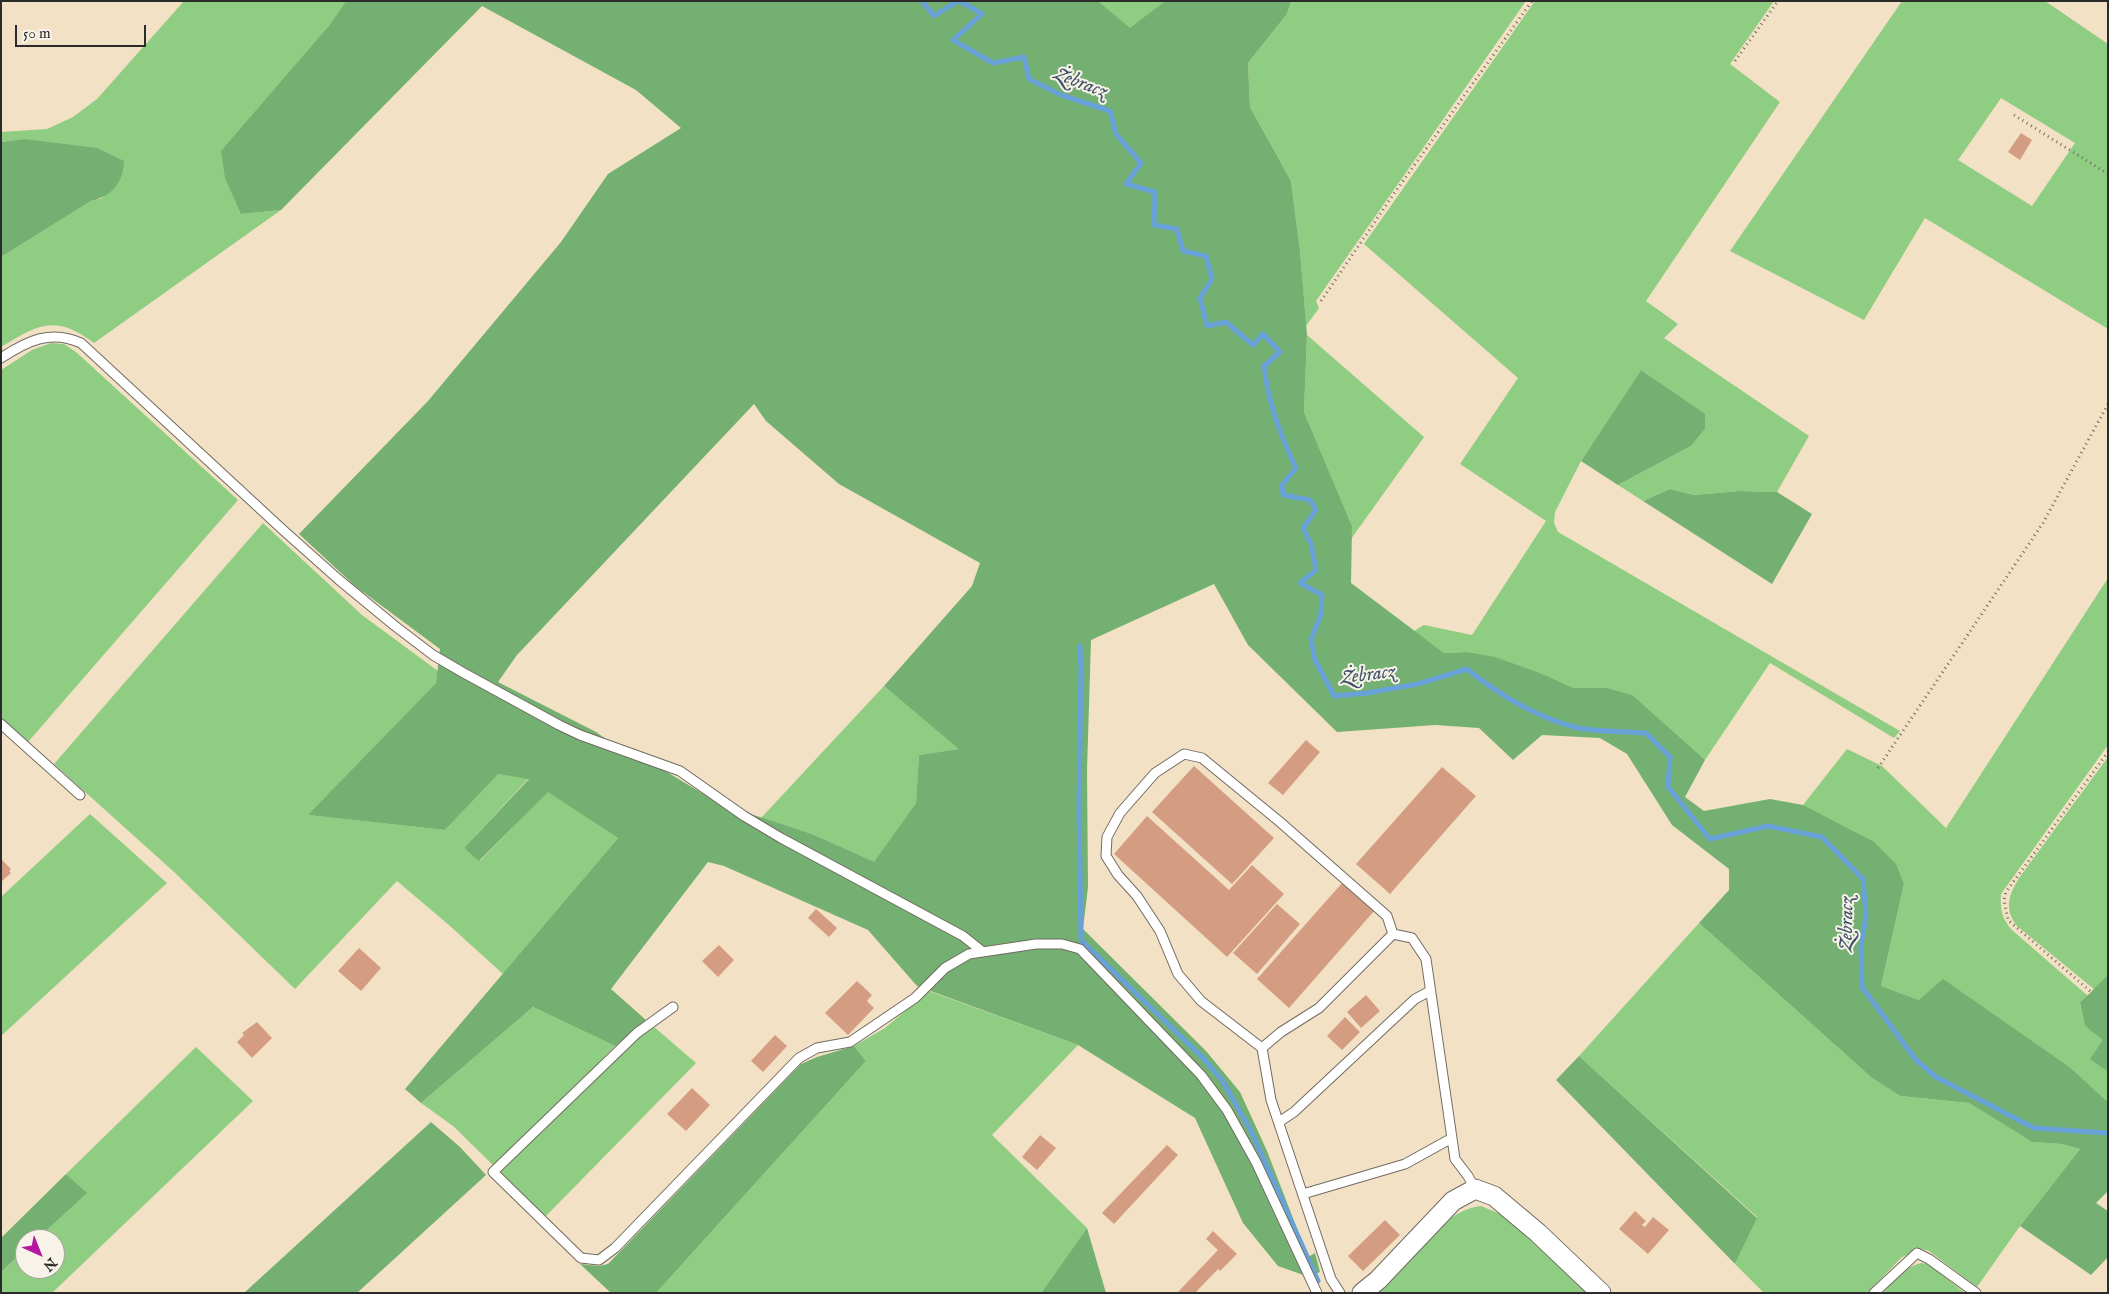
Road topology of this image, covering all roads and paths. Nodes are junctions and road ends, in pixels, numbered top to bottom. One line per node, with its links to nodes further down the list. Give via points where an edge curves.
1 (1532, 1): 6 (path)
2 (1778, 1): 3 (path)
3 (1736, 61)
4 (2014, 115): 5 (path)
5 (2108, 174)
6 (1321, 301)
7 (1, 358): 14 (lane, via 48,336 81,343 338,579 434,655 566,728 680,771 744,816 963,936)
8 (2108, 404): 11 (path, via 2043,524)
9 (1, 724): 12 (lane)
10 (2108, 752): 16 (path, via 2011,885 2004,900 2008,920)
11 (1878, 768)
12 (80, 795)
13 (1394, 934): 15 (lane, via 1412,938 1426,959); 18 (lane, via 1319,1008); 18 (lane, via 1387,916 1202,758 1184,754 1155,773 1120,813 1107,837 1106,856 1160,931 1178,974 1201,1001)
14 (983, 952): 17 (lane, via 969,954 945,968 915,998 850,1042 817,1048 799,1058 614,1248 599,1260 581,1258 493,1172 637,1032); 23 (lane, via 1036,944 1062,944 1080,949 1125,993 1201,1074 1227,1110 1256,1162)
15 (1430, 991): 19 (lane, via 1415,999 1294,1112); 20 (lane)
16 (2090, 991)
17 (673, 1007)
18 (1262, 1048): 19 (lane)
19 (1279, 1122): 22 (lane)
20 (1452, 1138): 21 (lane, via 1455,1159); 22 (lane, via 1405,1164)
21 (1475, 1189): 25 (street, via 1454,1201); 26 (street, via 1494,1196)
22 (1303, 1194): 24 (lane, via 1331,1279)
23 (1317, 1293)
24 (1340, 1293)
25 (1362, 1293)
26 (1601, 1293)
27 (1874, 1293): 28 (lane, via 1917,1253)
28 (1976, 1293)

